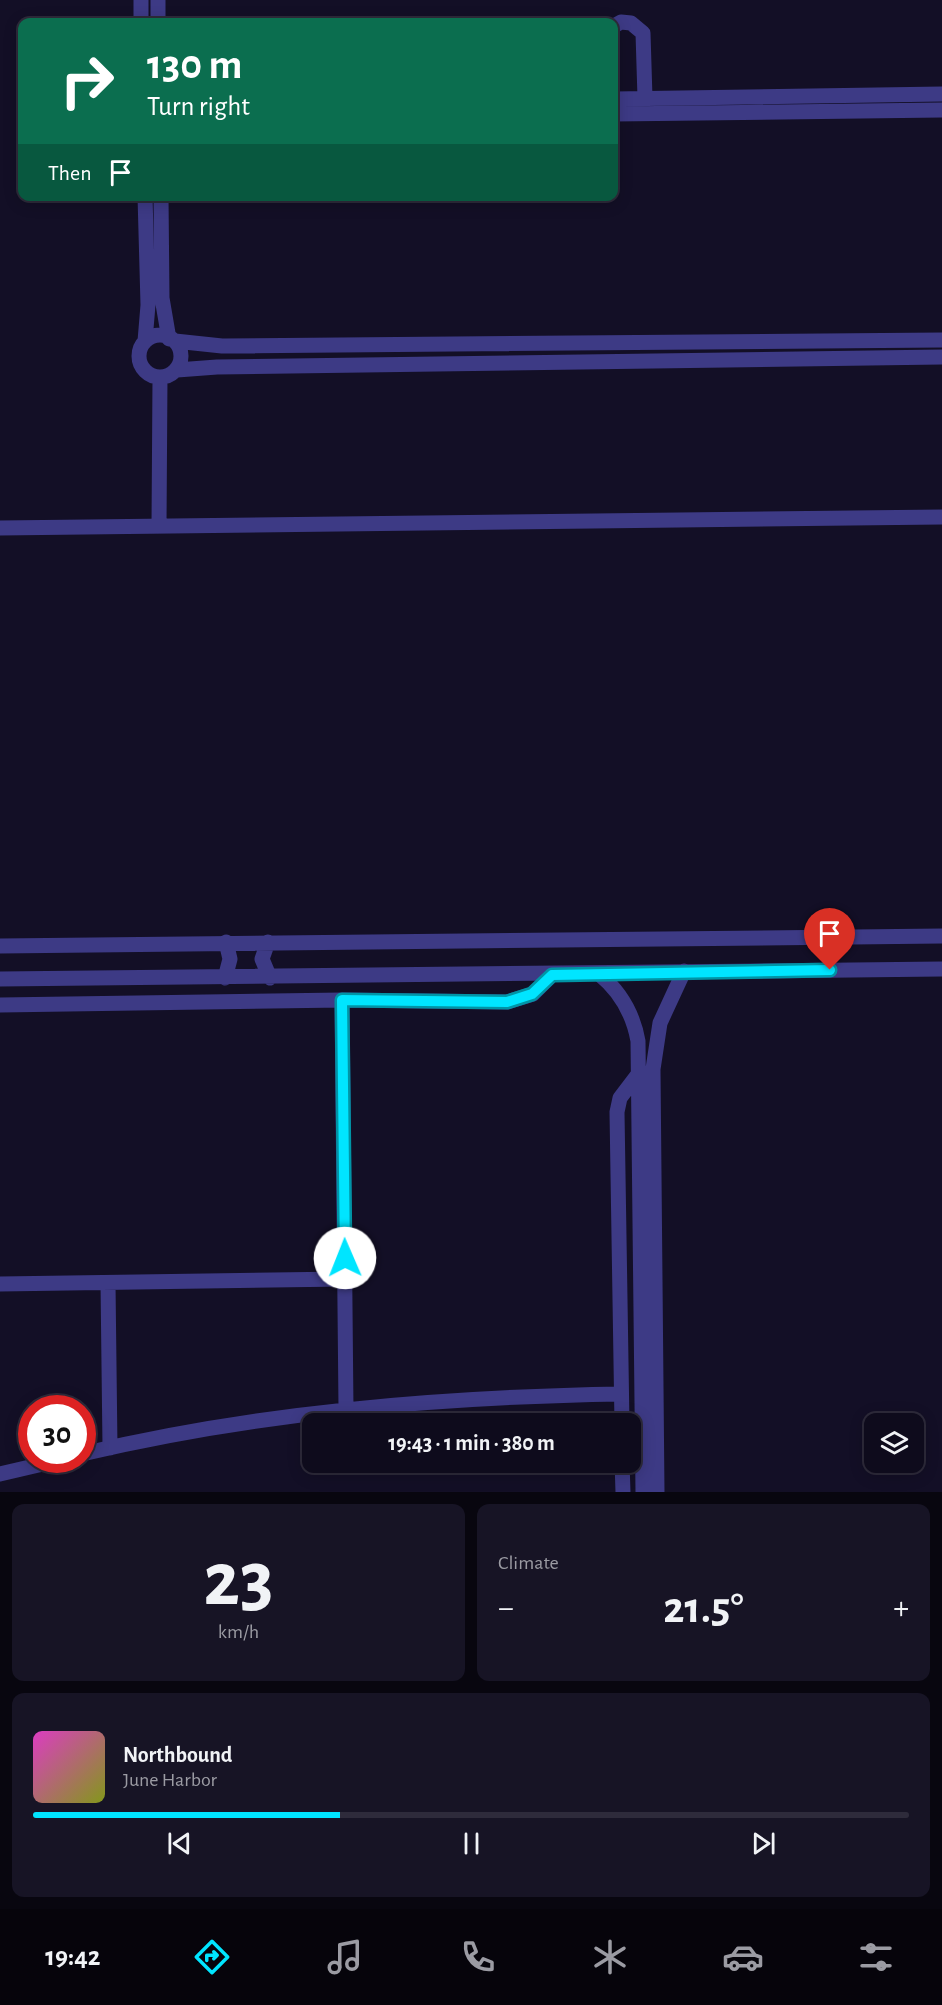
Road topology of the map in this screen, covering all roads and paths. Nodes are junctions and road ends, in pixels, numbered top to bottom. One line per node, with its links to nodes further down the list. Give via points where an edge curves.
1 (141, 0): 3 (street)
2 (158, 0): 4 (street)
3 (141, 18)
4 (159, 18)
5 (618, 24): 7 (street, via 631,23 643,33)
6 (942, 94): 9 (street)
7 (645, 98): 8 (street); 9 (street)
8 (618, 99)
9 (698, 106): 10 (street); 11 (street)
10 (942, 110)
11 (618, 114)
12 (145, 201): 16 (street)
13 (161, 201): 14 (street, via 162,298)
14 (172, 340): 15 (street, via 222,346); 16 (street, via 160,335); 18 (street, via 182,355)
15 (942, 340)
16 (145, 341): 19 (street, via 140,356 142,366)
17 (942, 357): 18 (street)
18 (177, 370): 19 (street)
19 (160, 377): 21 (street)
20 (942, 517): 21 (street)
21 (159, 526): 22 (street)
22 (0, 528)
23 (942, 936): 25 (street)
24 (226, 942): 25 (street); 26 (street); 31 (street, via 230,959)
25 (268, 942): 32 (street, via 262,959)
26 (0, 946)
27 (942, 969): 28 (street)
28 (684, 971): 29 (street); 50 (street, via 660,1023 653,1069)
29 (598, 974): 30 (street); 36 (street, via 621,996 632,1017)
30 (552, 975): 32 (street); 34 (street, via 532,994 507,1002)
31 (225, 978): 32 (street); 33 (street)
32 (270, 978)
33 (0, 979)
34 (342, 1000): 35 (street); 37 (street)
35 (0, 1005)
36 (639, 1073): 40 (street, via 620,1098 617,1112); 49 (street)
37 (345, 1279): 38 (street); 41 (street)
38 (108, 1283): 39 (street); 43 (street)
39 (0, 1284)
40 (621, 1394): 41 (street, via 454,1400); 42 (street)
41 (346, 1409): 43 (street)
42 (622, 1413)
43 (110, 1448): 44 (street)
44 (96, 1451)
45 (18, 1470): 47 (street)
46 (622, 1473): 48 (street)
47 (0, 1474)
48 (623, 1492)
49 (643, 1492)
50 (657, 1492)

